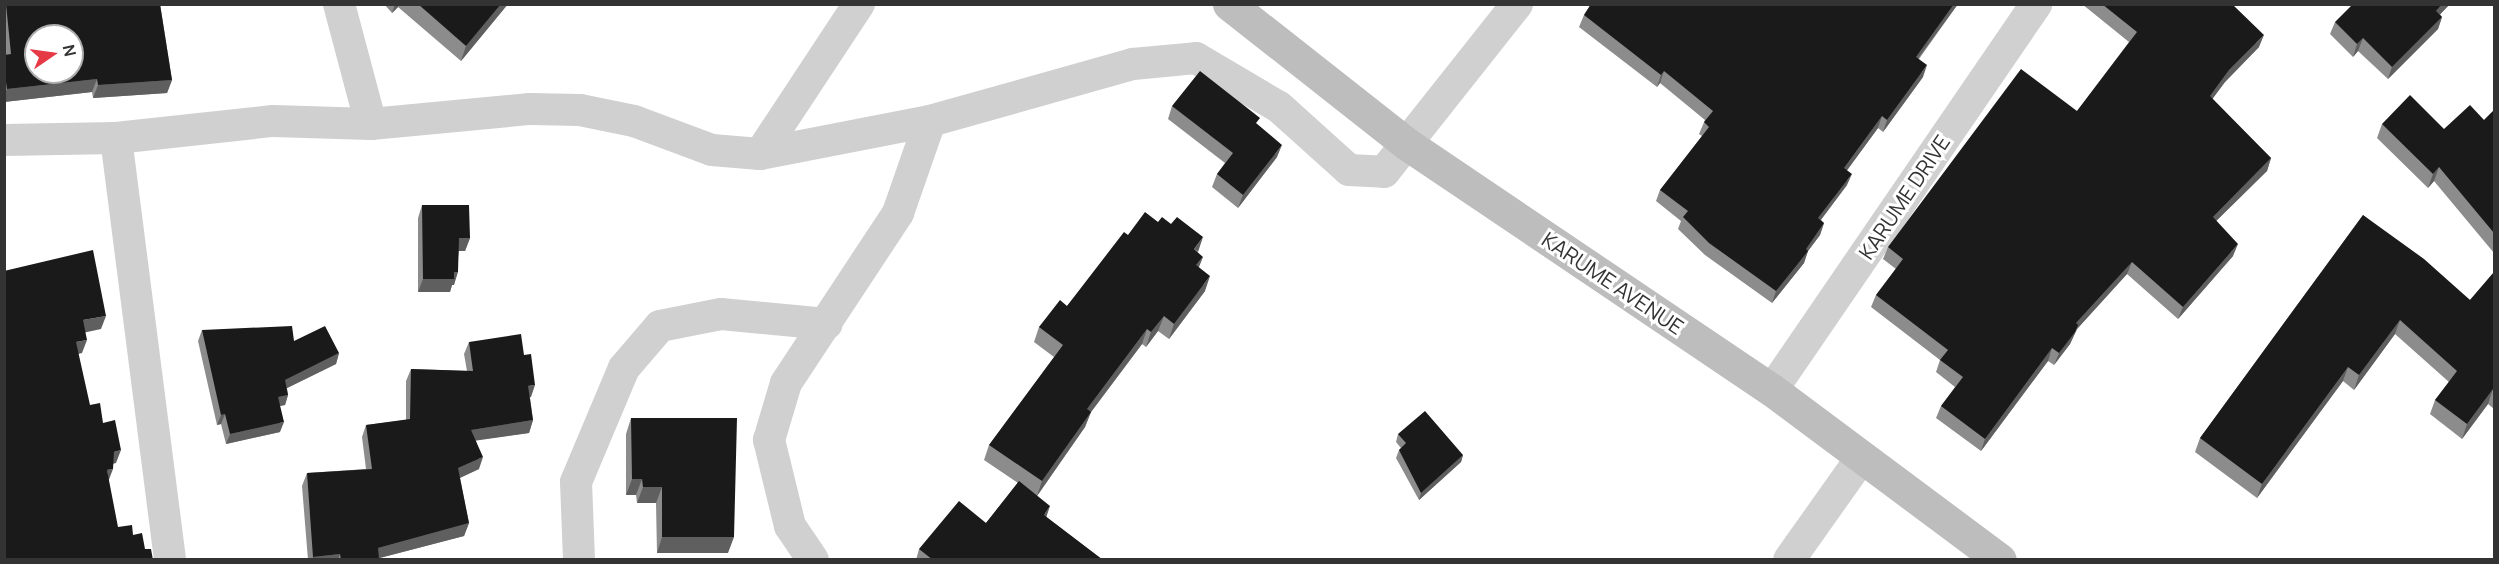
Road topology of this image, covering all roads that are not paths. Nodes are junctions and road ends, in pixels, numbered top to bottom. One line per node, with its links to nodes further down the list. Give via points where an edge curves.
1 (339, 4): 7 (street)
2 (859, 4): 11 (street)
3 (1228, 4): 10 (main road, KARUME AVENUE)
4 (1517, 4): 10 (street)
5 (2036, 4): 13 (street, KARUME DRIVE)
6 (930, 121): 10 (street, via 1133,64 1196,58 1279,107 1349,170 1384,172); 11 (street); 12 (street, via 898,213)
7 (370, 124): 8 (street, via 273,121); 11 (street, via 530,109 580,110 634,121 712,150)
8 (116, 138): 9 (street); 15 (street)
9 (4, 140)
10 (1407, 144): 13 (main road, KARUME AVENUE)
11 (760, 154)
12 (827, 324): 16 (street, via 721,314 660,326 624,368 576,482); 17 (street, via 786,383 769,440 790,525)
13 (1773, 390): 14 (main road, KARUME AVENUE)
14 (1862, 457): 18 (street); 19 (main road, KARUME AVENUE)
15 (170, 560)
16 (579, 560)
17 (813, 560)
18 (1789, 560)
19 (2000, 560)

